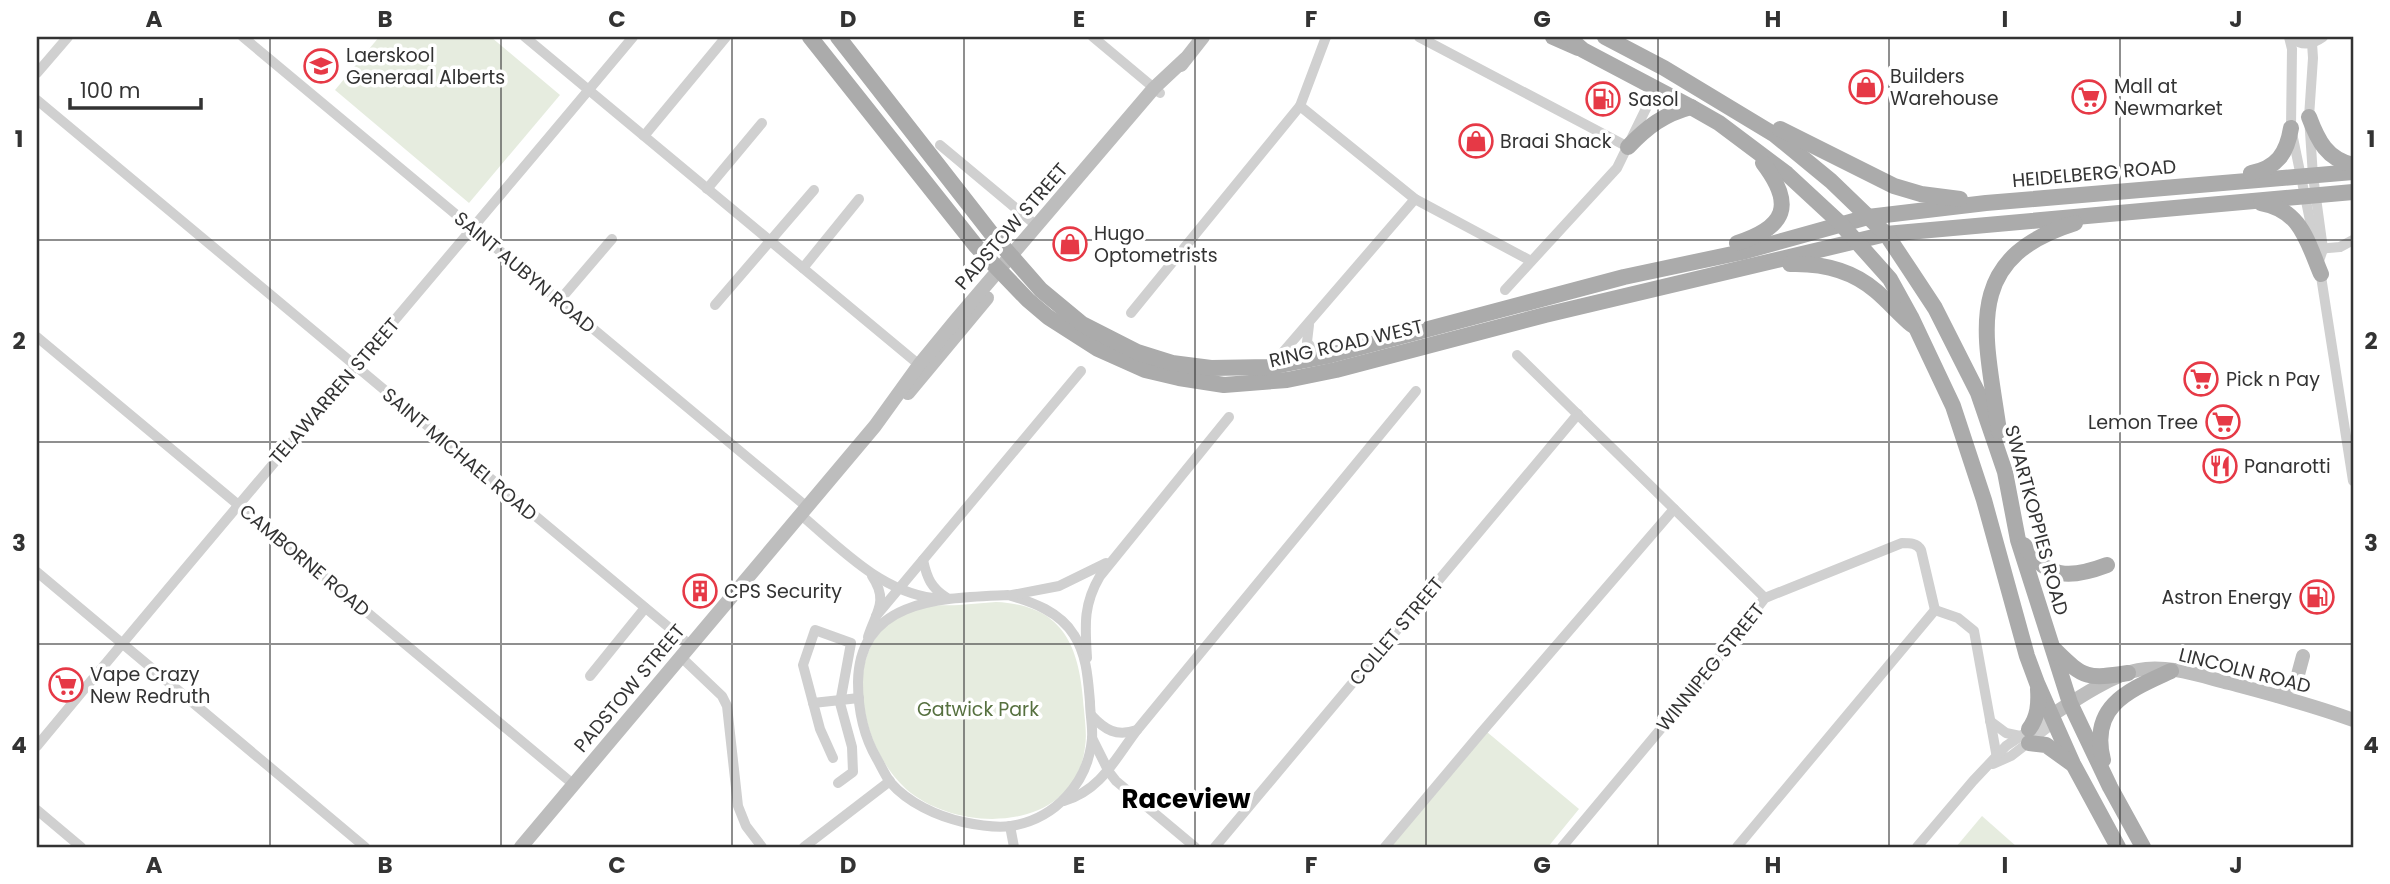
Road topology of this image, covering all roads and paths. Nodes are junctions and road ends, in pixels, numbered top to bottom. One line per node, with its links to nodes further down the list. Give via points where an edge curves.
1 (68, 37): 19 (street)
2 (243, 37): 50 (street, SAINT AUBYN ROAD)
3 (526, 37): 21 (street)
4 (633, 37): 21 (street, TELAWARREN STREET)
5 (726, 37): 30 (street)
6 (810, 37): 63 (main road, RING ROAD WEST)
7 (838, 37): 57 (main road, RING ROAD WEST)
8 (1093, 37): 22 (street)
9 (1203, 37): 22 (street, PADSTOW STREET)
10 (1326, 37): 24 (street)
11 (1419, 37): 32 (street)
12 (1553, 37): 18 (main road)
13 (1568, 37): 18 (main road)
14 (1605, 37): 26 (main road)
15 (2290, 37): 17 (street); 29 (street)
16 (2323, 37): 17 (street)
17 (2312, 43): 27 (street)
18 (1583, 50): 20 (main road)
19 (37, 73)
20 (1656, 88): 25 (main road); 32 (street)
21 (589, 89): 30 (street); 50 (street, TELAWARREN STREET)
22 (1157, 90): 49 (street, PADSTOW STREET); 57 (street, PADSTOW STREET)
23 (37, 100): 73 (street, SAINT MICHAEL ROAD)
24 (1300, 106): 43 (street); 67 (street)
25 (1691, 107): 32 (main road, via 1661,117); 33 (main road)
26 (1742, 114): 45 (main road, via 1894,186); 47 (main road, SWARTKOPPIES ROAD, via 1800,154)
27 (2309, 117): 34 (main road, via 2328,153); 36 (street)
28 (762, 123): 38 (street)
29 (2291, 128): 36 (street); 37 (main road, via 2286,149 2272,167)
30 (645, 136): 38 (street)
31 (940, 145): 49 (street)
32 (1628, 147): 58 (street, via 1608,178)
33 (1751, 147): 48 (main road); 59 (main road, via 1779,187 1780,214 1756,237)
34 (2353, 165)
35 (2353, 172): 36 (main road, HEIDELBERG ROAD)
36 (2308, 176): 37 (main road, HEIDELBERG ROAD); 41 (street)
37 (2184, 186): 45 (main road, HEIDELBERG ROAD)
38 (707, 188): 53 (street)
39 (814, 190): 53 (street)
40 (2353, 192): 41 (main road)
41 (2311, 196): 44 (main road); 56 (street)
42 (859, 199): 61 (street)
43 (1415, 200): 58 (street); 68 (street)
44 (2247, 201): 46 (main road); 60 (main road, via 2275,206 2298,223)
45 (1986, 203): 47 (main road, HEIDELBERG ROAD)
46 (2103, 215): 51 (main road); 80 (main road, via 2035,239 2017,253 1995,284 1986,340)
47 (1868, 217): 48 (main road, HEIDELBERG ROAD); 51 (main road, SWARTKOPPIES ROAD)
48 (1840, 223): 54 (main road); 59 (main road, RING ROAD WEST)
49 (1037, 226): 57 (street, PADSTOW STREET)
50 (473, 229): 65 (street, SAINT AUBYN ROAD); 73 (street, TELAWARREN STREET)
51 (1886, 234): 54 (main road); 80 (main road, SWARTKOPPIES ROAD, via 1958,350)
52 (612, 239): 65 (street)
53 (769, 240): 61 (street); 66 (street)
54 (1857, 240): 62 (main road, RING ROAD WEST); 69 (main road, via 1891,279)
55 (2353, 240): 56 (street)
56 (2319, 249): 60 (street)
57 (1013, 259): 63 (street, PADSTOW STREET); 76 (main road, RING ROAD WEST, via 1082,324 1137,352 1172,363)
58 (1531, 261): 64 (street)
59 (1678, 266): 72 (main road, RING ROAD WEST)
60 (2320, 267): 81 (street)
61 (803, 268): 74 (street)
62 (1744, 268): 69 (main road, via 1830,266 1862,280); 76 (main road, RING ROAD WEST, via 1336,370)
63 (1002, 273): 74 (street, PADSTOW STREET); 76 (main road, RING ROAD WEST, via 1074,335 1145,370 1224,385)
64 (1505, 290)
65 (559, 301): 84 (street, SAINT AUBYN ROAD)
66 (715, 305)
67 (1131, 313)
68 (1309, 324): 72 (street, via 1307,342); 76 (street)
69 (1917, 328): 108 (main road, via 1953,406)
70 (37, 337): 82 (street, CAMBORNE ROAD)
71 (1517, 355): 78 (street)
72 (1327, 356): 76 (main road, RING ROAD WEST)
73 (355, 367): 82 (street, TELAWARREN STREET); 95 (street, SAINT MICHAEL ROAD)
74 (923, 369): 84 (street, PADSTOW STREET)
75 (1081, 371): 86 (street)
76 (1270, 375)
77 (1416, 391): 118 (street)
78 (1577, 414): 83 (street); 140 (street, COLLET STREET)
79 (1230, 417): 87 (street)
80 (2005, 472): 85 (main road, SWARTKOPPIES ROAD)
81 (2353, 481)
82 (238, 504): 98 (street, TELAWARREN STREET); 128 (street, CAMBORNE ROAD)
83 (1674, 509): 93 (street); 141 (street)
84 (804, 511): 90 (street, SAINT AUBYN ROAD); 99 (street, PADSTOW STREET)
85 (2015, 523): 88 (main road, via 2040,566 2067,574); 100 (main road, SWARTKOPPIES ROAD)
86 (923, 559): 91 (street); 94 (street, via 929,582)
87 (1110, 561): 92 (street, via 1059,586); 105 (street, via 1086,607)
88 (2107, 565)
89 (37, 572): 98 (street)
90 (869, 572): 91 (street, SAINT AUBYN ROAD); 97 (street, via 881,592)
91 (897, 589): 94 (street, SAINT AUBYN ROAD); 97 (street)
92 (1008, 595): 94 (street); 105 (street, via 1033,602 1061,621 1075,636)
93 (1765, 598): 96 (street, WINNIPEG STREET, via 1909,543 1921,550); 142 (street, WINNIPEG STREET)
94 (944, 599): 103 (street, via 908,607 882,622)
95 (645, 608): 99 (street, SAINT MICHAEL ROAD); 107 (street)
96 (1935, 610): 117 (street, via 1958,618 1974,631); 143 (street)
97 (876, 616): 103 (street)
98 (122, 643): 121 (street, TELAWARREN STREET); 134 (street)
99 (690, 645): 102 (street, PADSTOW STREET)
100 (2051, 645): 106 (main road, via 2088,676); 113 (main road, SWARTKOPPIES ROAD)
101 (2303, 656): 109 (street, via 2296,682)
102 (681, 657): 128 (street, PADSTOW STREET); 136 (street, via 723,696 738,806)
103 (861, 659): 110 (street)
104 (2171, 670): 106 (street, LINCOLN ROAD); 109 (street, LINCOLN ROAD); 129 (main road, via 2124,695 2105,716 2100,743)
105 (1088, 673): 114 (street)
106 (2128, 673): 113 (street, LINCOLN ROAD)
107 (590, 676)
108 (2038, 683): 115 (main road); 119 (main road, via 2038,711)
109 (2278, 696): 116 (street, LINCOLN ROAD)
110 (859, 698): 111 (street); 126 (street, via 871,749)
111 (840, 700): 112 (street); 112 (street, via 851,643 815,630 803,665); 127 (street, via 853,772)
112 (813, 703): 122 (street)
113 (2071, 706): 115 (street, LINCOLN ROAD); 129 (main road, SWARTKOPPIES ROAD)
114 (1090, 715): 118 (street, via 1105,730); 120 (street)
115 (2054, 718): 119 (street); 124 (main road)
116 (2353, 720)
117 (1990, 721): 119 (street, via 2006,733); 123 (street)
118 (1137, 730): 125 (street)
119 (2026, 736): 123 (street); 124 (main road)
120 (1092, 737): 125 (street); 130 (street, via 1087,762)
121 (37, 746)
122 (833, 758)
123 (1997, 759): 144 (street)
124 (2073, 764): 145 (main road)
125 (1109, 772): 130 (street, via 1093,788); 139 (street)
126 (890, 781): 132 (street, via 943,818); 137 (street)
127 (838, 783)
128 (573, 784): 135 (street, PADSTOW STREET)
129 (2110, 788): 146 (main road, SWARTKOPPIES ROAD)
130 (1063, 801): 132 (street, via 1036,818)
131 (37, 810): 133 (street)
132 (1010, 826): 138 (street)
133 (81, 847)
134 (365, 847)
135 (521, 847)
136 (762, 847)
137 (804, 847)
138 (1014, 847)
139 (1195, 847)
140 (1215, 847)
141 (1385, 847)
142 (1562, 847)
143 (1737, 847)
144 (1917, 847)
145 (2118, 847)
146 (2143, 847)

